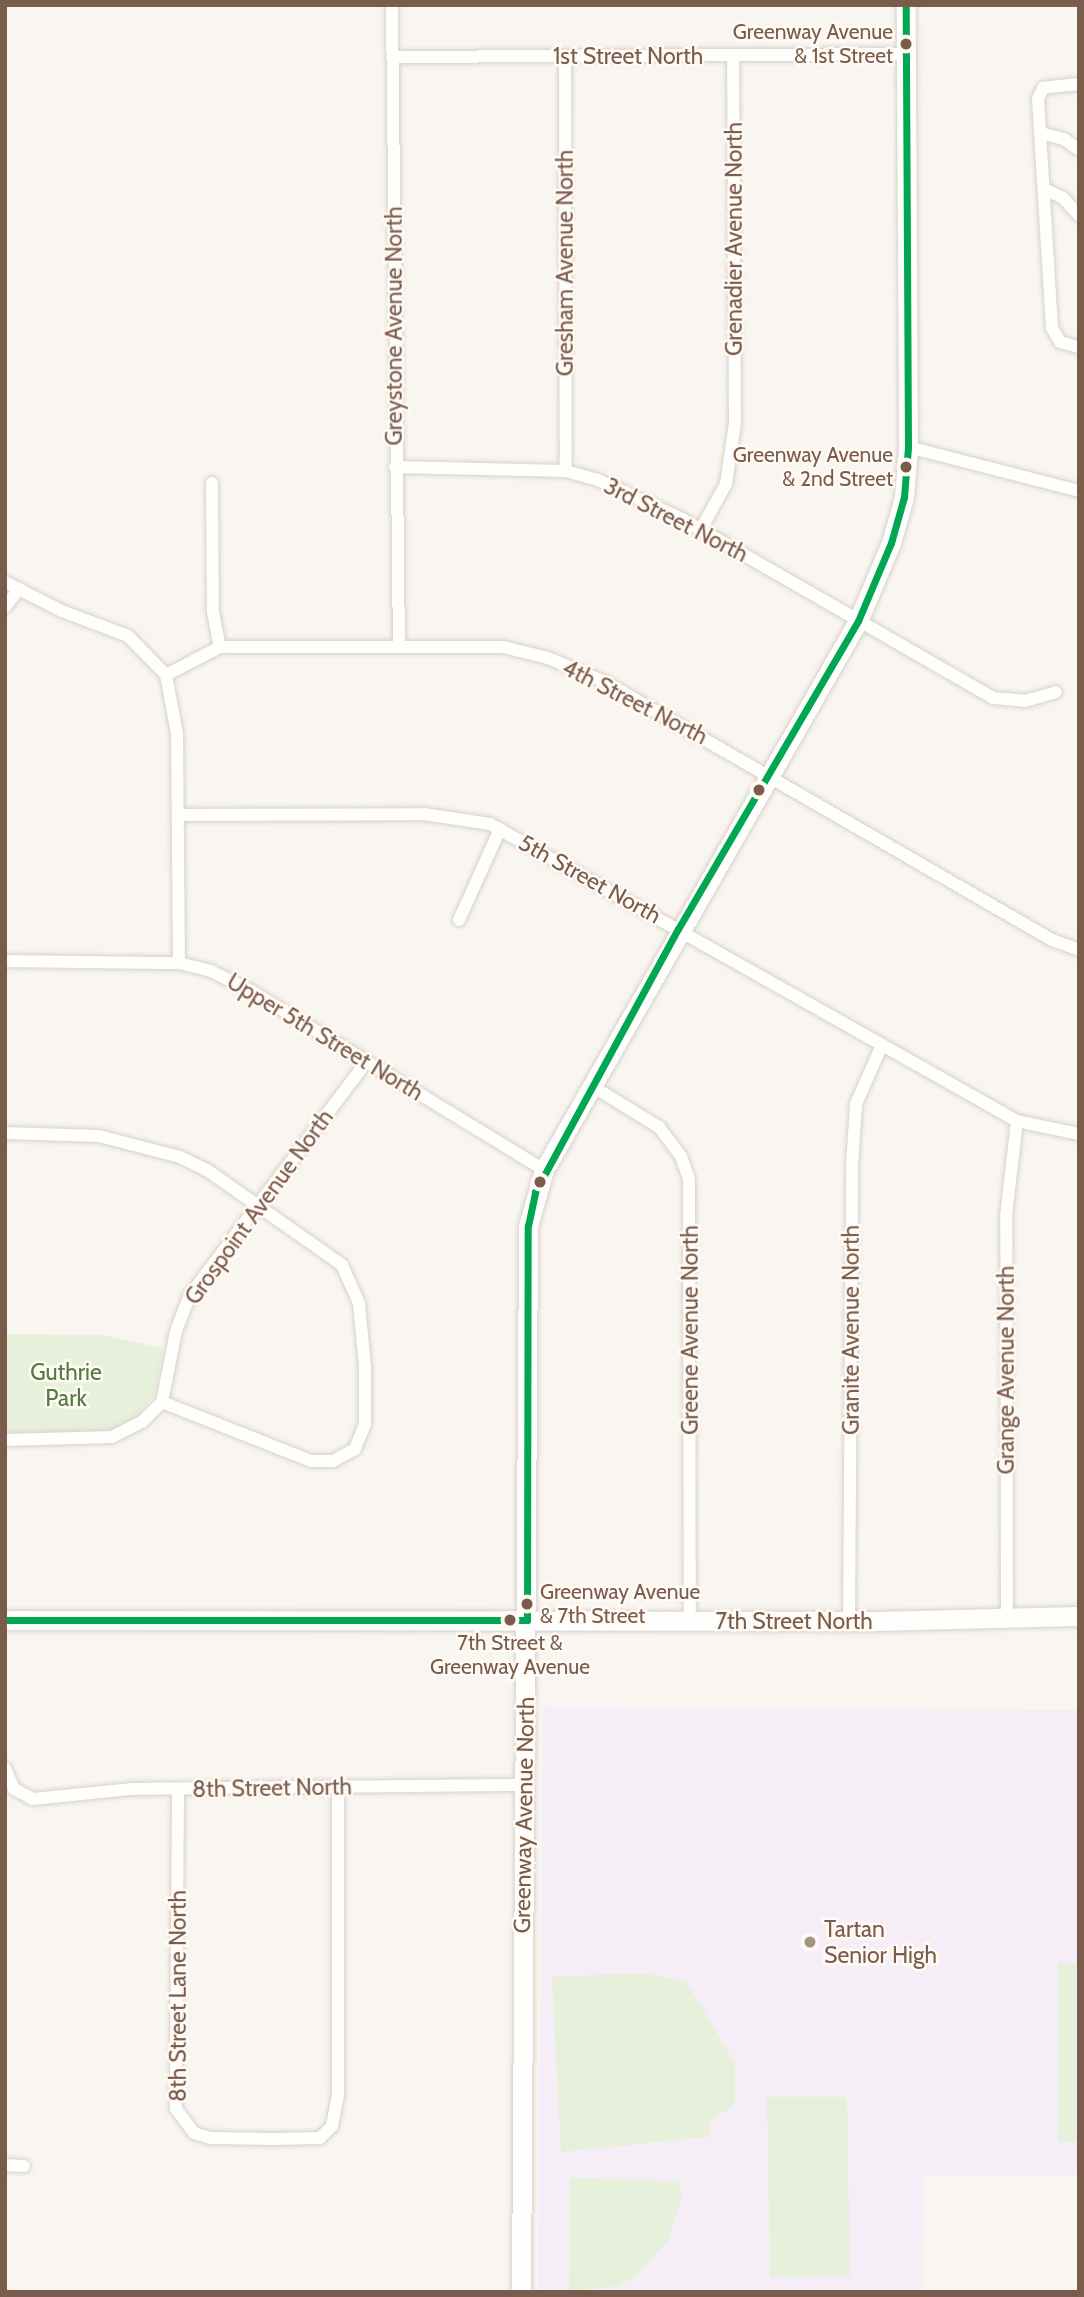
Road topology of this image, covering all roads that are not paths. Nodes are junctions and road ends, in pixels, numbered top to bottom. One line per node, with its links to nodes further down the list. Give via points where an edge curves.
1 (392, 5): 6 (street, Greystone Avenue North)
2 (906, 5): 3 (street, Greenway Avenue North)
3 (906, 54): 5 (street, 1st Street North); 13 (street, Greenway Avenue North)
4 (565, 56): 5 (street, 1st Street North); 6 (street, 1st Street North); 15 (street, Gresham Avenue North)
5 (733, 56): 18 (street, Grenadier Avenue North, via 735,423 726,484)
6 (393, 57): 14 (street, Greystone Avenue North)
7 (1079, 85): 8 (street, via 1043,88 1038,99)
8 (1041, 133): 9 (street, via 1064,139); 10 (street)
9 (1079, 150)
10 (1044, 189): 11 (street, via 1063,198); 12 (street, via 1051,320 1057,340)
11 (1079, 215)
12 (1079, 346)
13 (908, 447): 17 (street); 22 (street, Greenway Avenue North, via 904,497 891,543)
14 (395, 467): 15 (street, 3rd Street North); 24 (street, Greystone Avenue North)
15 (566, 471): 18 (street, 3rd Street North, via 642,497)
16 (212, 483): 23 (street, via 213,612)
17 (1079, 491)
18 (701, 530): 22 (street, 3rd Street North)
19 (5, 582): 20 (street)
20 (19, 589): 21 (street); 25 (street, via 128,636)
21 (5, 607)
22 (858, 621): 26 (street, 3rd Street North, via 993,698 1025,701); 27 (street, Greenway Avenue North)
23 (220, 647): 24 (street, 4th Street North); 25 (street, 4th Street North)
24 (399, 647): 27 (street, 4th Street North, via 503,647 548,658 605,682)
25 (166, 675): 28 (street, via 177,734)
26 (1056, 692)
27 (769, 775): 31 (street, Greenway Avenue North); 32 (street, 4th Street North, via 1052,940)
28 (178, 815): 29 (street, 5th Street North, via 424,814 460,817); 34 (street)
29 (500, 829): 30 (street); 31 (street, 5th Street North)
30 (458, 920)
31 (678, 929): 35 (street, 5th Street North); 37 (street, Greenway Avenue North)
32 (1079, 950)
33 (5, 961): 34 (street, Upper 5th Street North)
34 (179, 963): 36 (street, Upper 5th Street North, via 231,979)
35 (882, 1045): 38 (street, 5th Street North); 50 (street, Granite Avenue North, via 856,1104 852,1166)
36 (367, 1060): 41 (street, Upper 5th Street North); 42 (street, Grospoint Avenue North)
37 (592, 1086): 41 (street, Greenway Avenue North); 49 (street, Greene Avenue North, via 659,1127 681,1156 689,1179)
38 (1017, 1121): 40 (street, 5th Street North); 46 (street, Grange Avenue North, via 1006,1216)
39 (5, 1133): 42 (street, via 123,1140 207,1170)
40 (1079, 1134)
41 (544, 1170): 48 (street, Greenway Avenue North, via 528,1226)
42 (255, 1204): 43 (street, Grospoint Avenue North, via 190,1295 176,1331); 43 (street, via 342,1265 359,1303 365,1367 361,1437 355,1449 333,1461 311,1461)
43 (162, 1402): 44 (street, via 142,1422 111,1437)
44 (5, 1440)
45 (1079, 1616): 46 (street, 7th Street North)
46 (1007, 1619): 50 (street, 7th Street North)
47 (5, 1620): 48 (street, 7th Street North)
48 (527, 1620): 49 (street, 7th Street North); 52 (street, Greenway Avenue North)
49 (690, 1620): 50 (street, 7th Street North)
50 (849, 1621)
51 (5, 1768): 54 (street, 8th Street North, via 22,1796 33,1799)
52 (524, 1785): 53 (street, 8th Street North); 57 (street, Greenway Avenue North)
53 (338, 1787): 54 (street, 8th Street North); 54 (street, 8th Street Lane North, via 334,2116 332,2126 320,2138 274,2139 210,2138 194,2133 176,2109)
54 (178, 1789)
55 (5, 2165): 56 (street)
56 (24, 2166)
57 (522, 2292)

